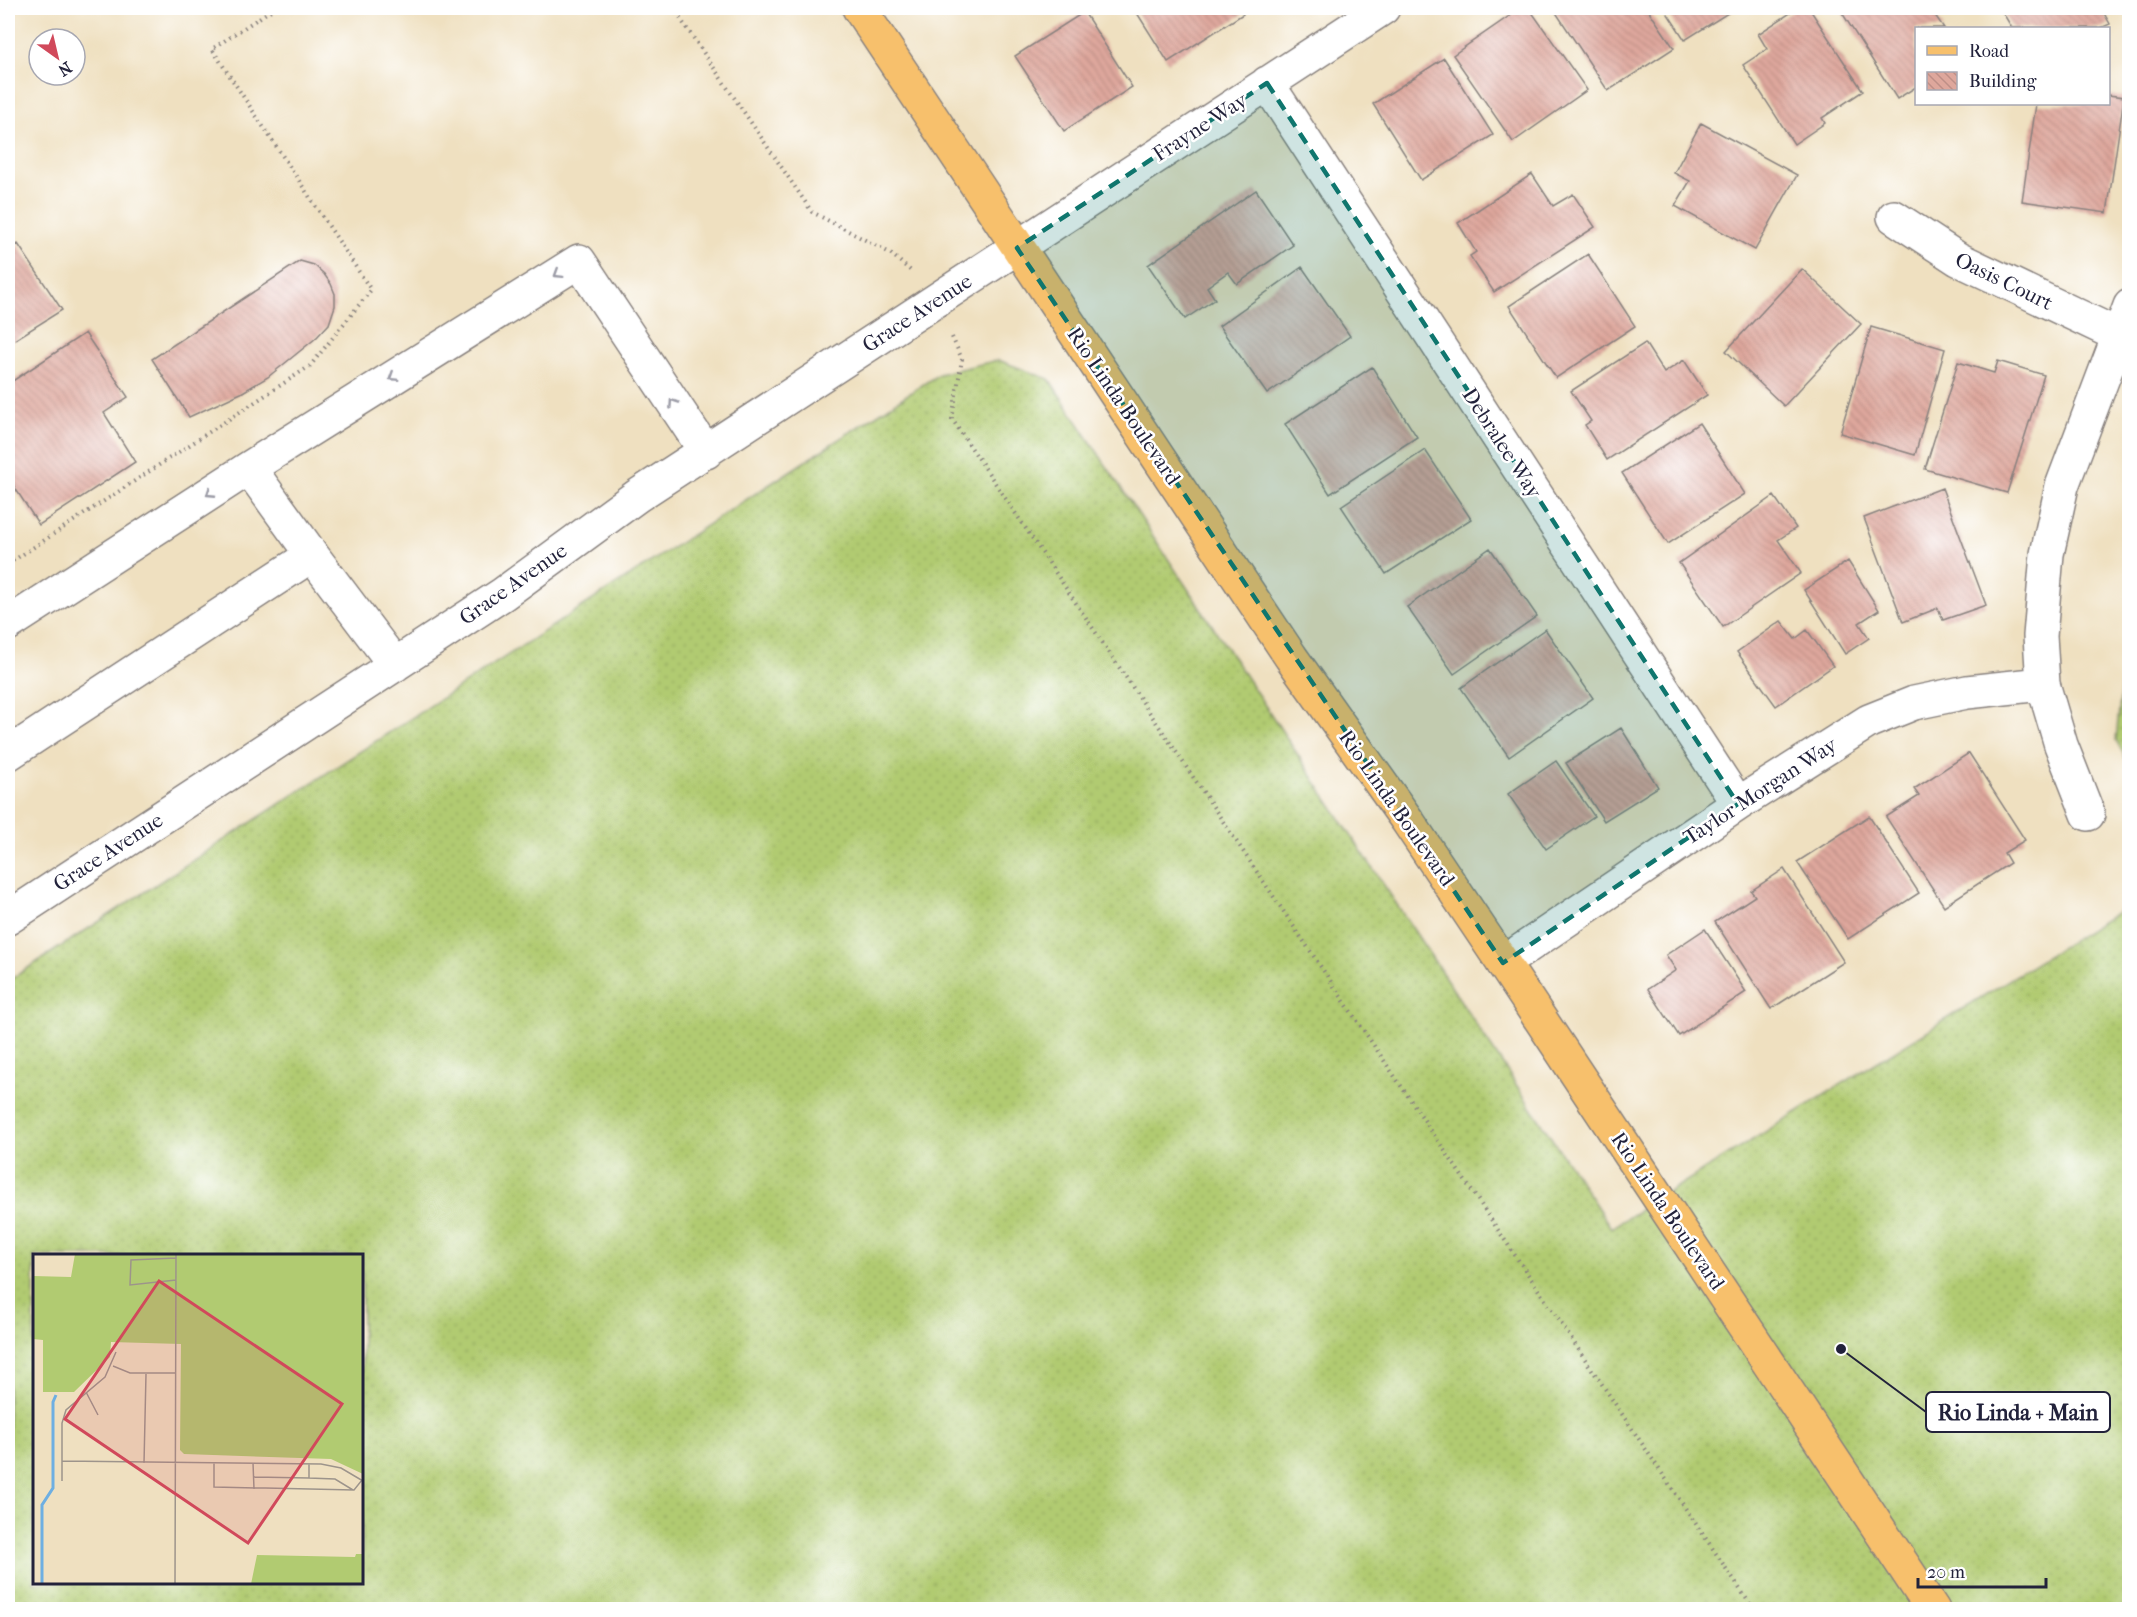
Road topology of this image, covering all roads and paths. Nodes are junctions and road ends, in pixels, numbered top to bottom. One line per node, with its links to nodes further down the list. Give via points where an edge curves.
1 (274, 8): 14 (path, via 212,49 371,290 310,366)
2 (673, 8): 6 (path)
3 (859, 8): 8 (main road, Rio Linda Boulevard)
4 (1383, 8): 5 (street, Frayne Way)
5 (1267, 83): 8 (street, Frayne Way); 19 (street, Debralee Way)
6 (812, 212)
7 (1894, 217): 9 (street, Oasis Court, via 1958,260)
8 (1017, 248): 11 (street, Grace Avenue); 22 (main road, Rio Linda Boulevard, via 1291,657)
9 (2124, 320): 17 (street, via 2062,486 2047,554 2040,636)
10 (952, 419): 23 (path)
11 (706, 452): 12 (street, one-way to 12, via 579,261); 16 (street, Grace Avenue)
12 (249, 468): 13 (street); 15 (street, one-way to 15)
13 (312, 555): 16 (street); 18 (street)
14 (8, 564)
15 (8, 624)
16 (395, 665): 21 (street, Grace Avenue)
17 (2043, 684): 19 (street, Taylor Morgan Way, via 1967,692 1914,703 1869,721); 20 (street)
18 (8, 754)
19 (1738, 804): 22 (street, Taylor Morgan Way)
20 (2088, 814)
21 (8, 918)
22 (1503, 963): 24 (main road, Rio Linda Boulevard)
23 (1754, 1610)
24 (1933, 1610)

